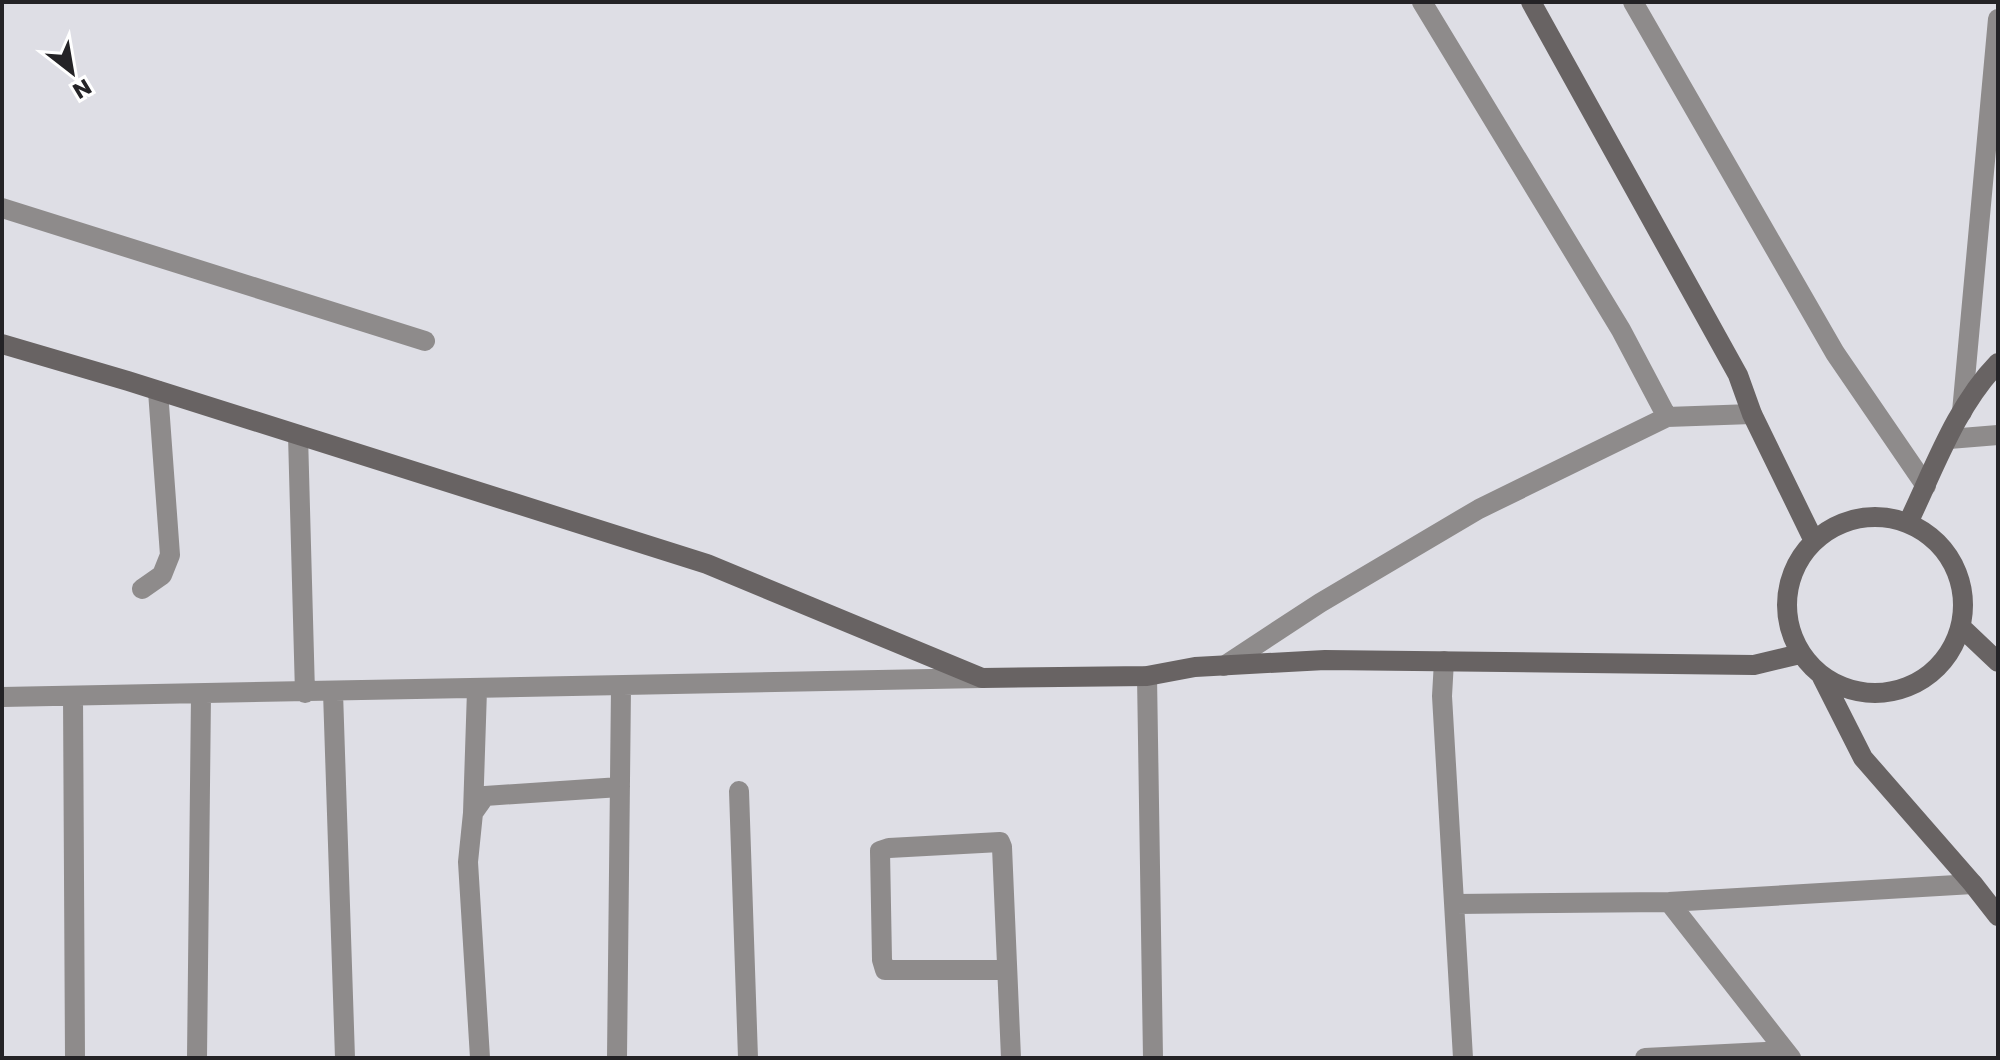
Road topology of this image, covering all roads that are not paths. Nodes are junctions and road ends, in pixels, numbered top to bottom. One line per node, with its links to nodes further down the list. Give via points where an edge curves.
1 (1422, 2): 12 (street, via 1621,330)
2 (1531, 2): 11 (street, via 1738,375)
3 (1633, 2): 16 (street, via 1835,353)
4 (1998, 19): 10 (street)
5 (2, 208): 6 (street)
6 (425, 341)
7 (2, 344): 9 (street)
8 (1998, 363): 10 (street)
9 (158, 391): 13 (street); 19 (street, via 170,555 162,575)
10 (1962, 412): 15 (street)
11 (1752, 414): 12 (street); 18 (street)
12 (1667, 417): 24 (street, via 1479,509)
13 (298, 435): 27 (street, via 707,564); 31 (street)
14 (1998, 435): 15 (street)
15 (1949, 439): 16 (street)
16 (1926, 486): 17 (street)
17 (1908, 523): 18 (street, via 1875,517 1842,523); 20 (street, via 1935,540 1954,565 1963,596)
18 (1814, 541): 21 (street, via 1801,556 1788,588 1787,622)
19 (142, 589)
20 (1961, 627): 23 (street); 26 (street, via 1946,658 1920,681 1888,693 1853,692)
21 (1800, 654): 22 (street, via 1754,665); 26 (street)
22 (1444, 661): 24 (street); 40 (street)
23 (1998, 662)
24 (1224, 666): 25 (street)
25 (1147, 676): 27 (street); 51 (street)
26 (1822, 677): 38 (street, via 1863,758)
27 (982, 678): 28 (street)
28 (621, 687): 29 (street); 35 (street)
29 (477, 690): 30 (street); 37 (street)
30 (333, 692): 31 (street); 46 (street)
31 (305, 693): 32 (street)
32 (201, 694): 33 (street); 45 (street)
33 (73, 696): 34 (street); 44 (street)
34 (2, 697)
35 (620, 787): 37 (street, via 485,796); 48 (street)
36 (739, 791): 49 (street)
37 (473, 813): 47 (street, via 468,862)
38 (1973, 884): 39 (street); 41 (street)
39 (1669, 902): 40 (street); 43 (street)
40 (1456, 904): 52 (street)
41 (1998, 916)
42 (1007, 970): 42 (street, via 1000,842 880,851 885,970); 50 (street)
43 (1788, 1054): 53 (street)
44 (75, 1058)
45 (197, 1058)
46 (345, 1058)
47 (480, 1058)
48 (617, 1058)
49 (748, 1058)
50 (1011, 1058)
51 (1153, 1058)
52 (1463, 1058)
53 (1645, 1058)

